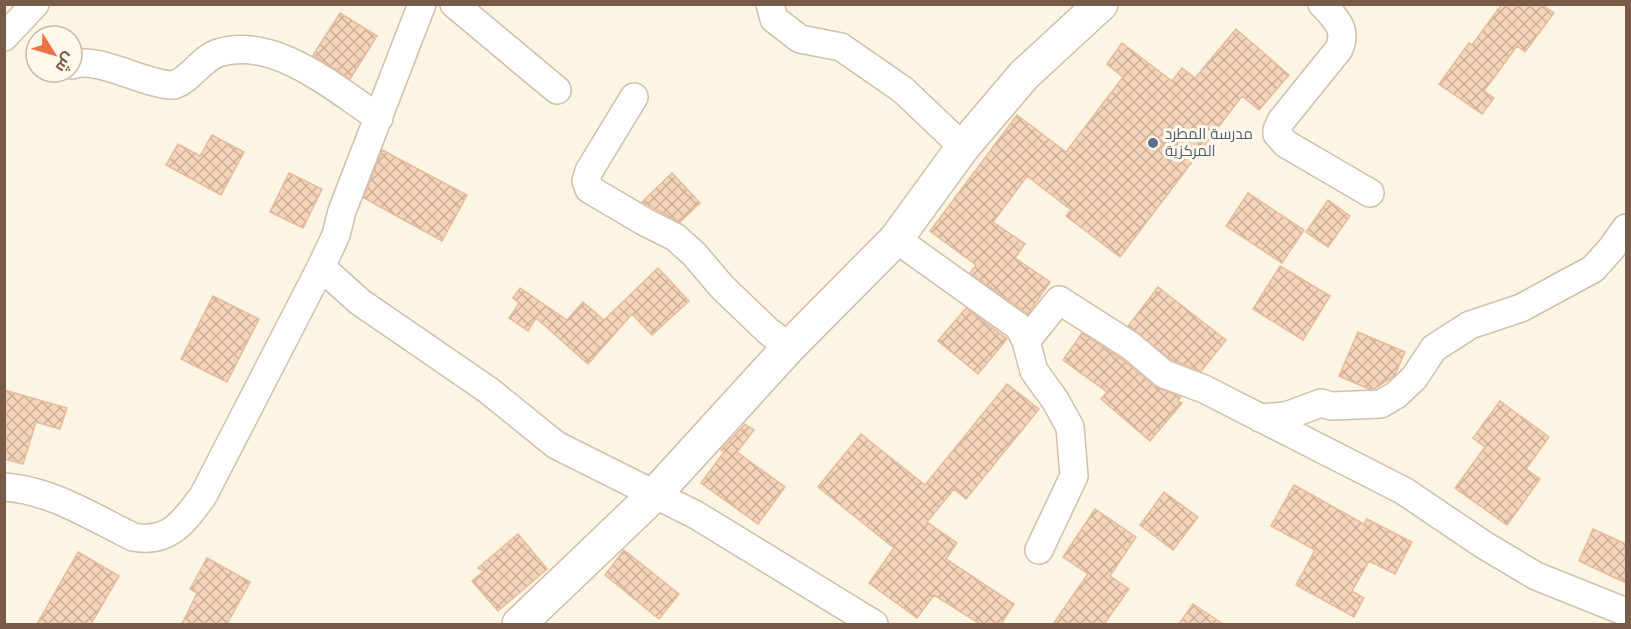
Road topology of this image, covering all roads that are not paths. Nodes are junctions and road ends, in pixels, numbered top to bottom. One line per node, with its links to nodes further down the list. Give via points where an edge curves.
1 (35, 4): 7 (street)
2 (422, 4): 11 (street)
3 (454, 4): 9 (street)
4 (770, 4): 12 (street, via 774,19 800,39 841,47 903,90)
5 (1101, 4): 12 (street, via 1024,75)
6 (1322, 4): 13 (street, via 1341,27 1342,42 1281,121 1279,138)
7 (4, 37)
8 (84, 64): 11 (street, via 169,85 178,83 216,54 246,49 274,54)
9 (557, 90)
10 (634, 97): 18 (street, via 589,171 589,189 675,237 768,331)
11 (379, 118): 16 (street)
12 (963, 147): 15 (street)
13 (1370, 193)
14 (1626, 228): 19 (street, via 1593,269 1521,308 1470,325 1434,348 1414,378 1381,404 1321,403 1286,416)
15 (896, 239): 17 (street, via 1019,327); 18 (street)
16 (321, 267): 20 (street, via 203,496 182,524 157,538 133,537 68,503); 21 (street, via 360,302 488,390 556,445)
17 (1026, 341): 19 (street, via 1059,300 1131,346 1164,374 1204,388); 22 (street, via 1034,371 1070,427 1074,476)
18 (789, 346): 21 (street)
19 (1260, 418): 23 (street, via 1404,491 1536,576)
20 (4, 487)
21 (655, 494): 24 (street); 25 (street, via 696,514)
22 (1039, 550)
23 (1626, 612)
24 (519, 624)
25 (874, 624)

